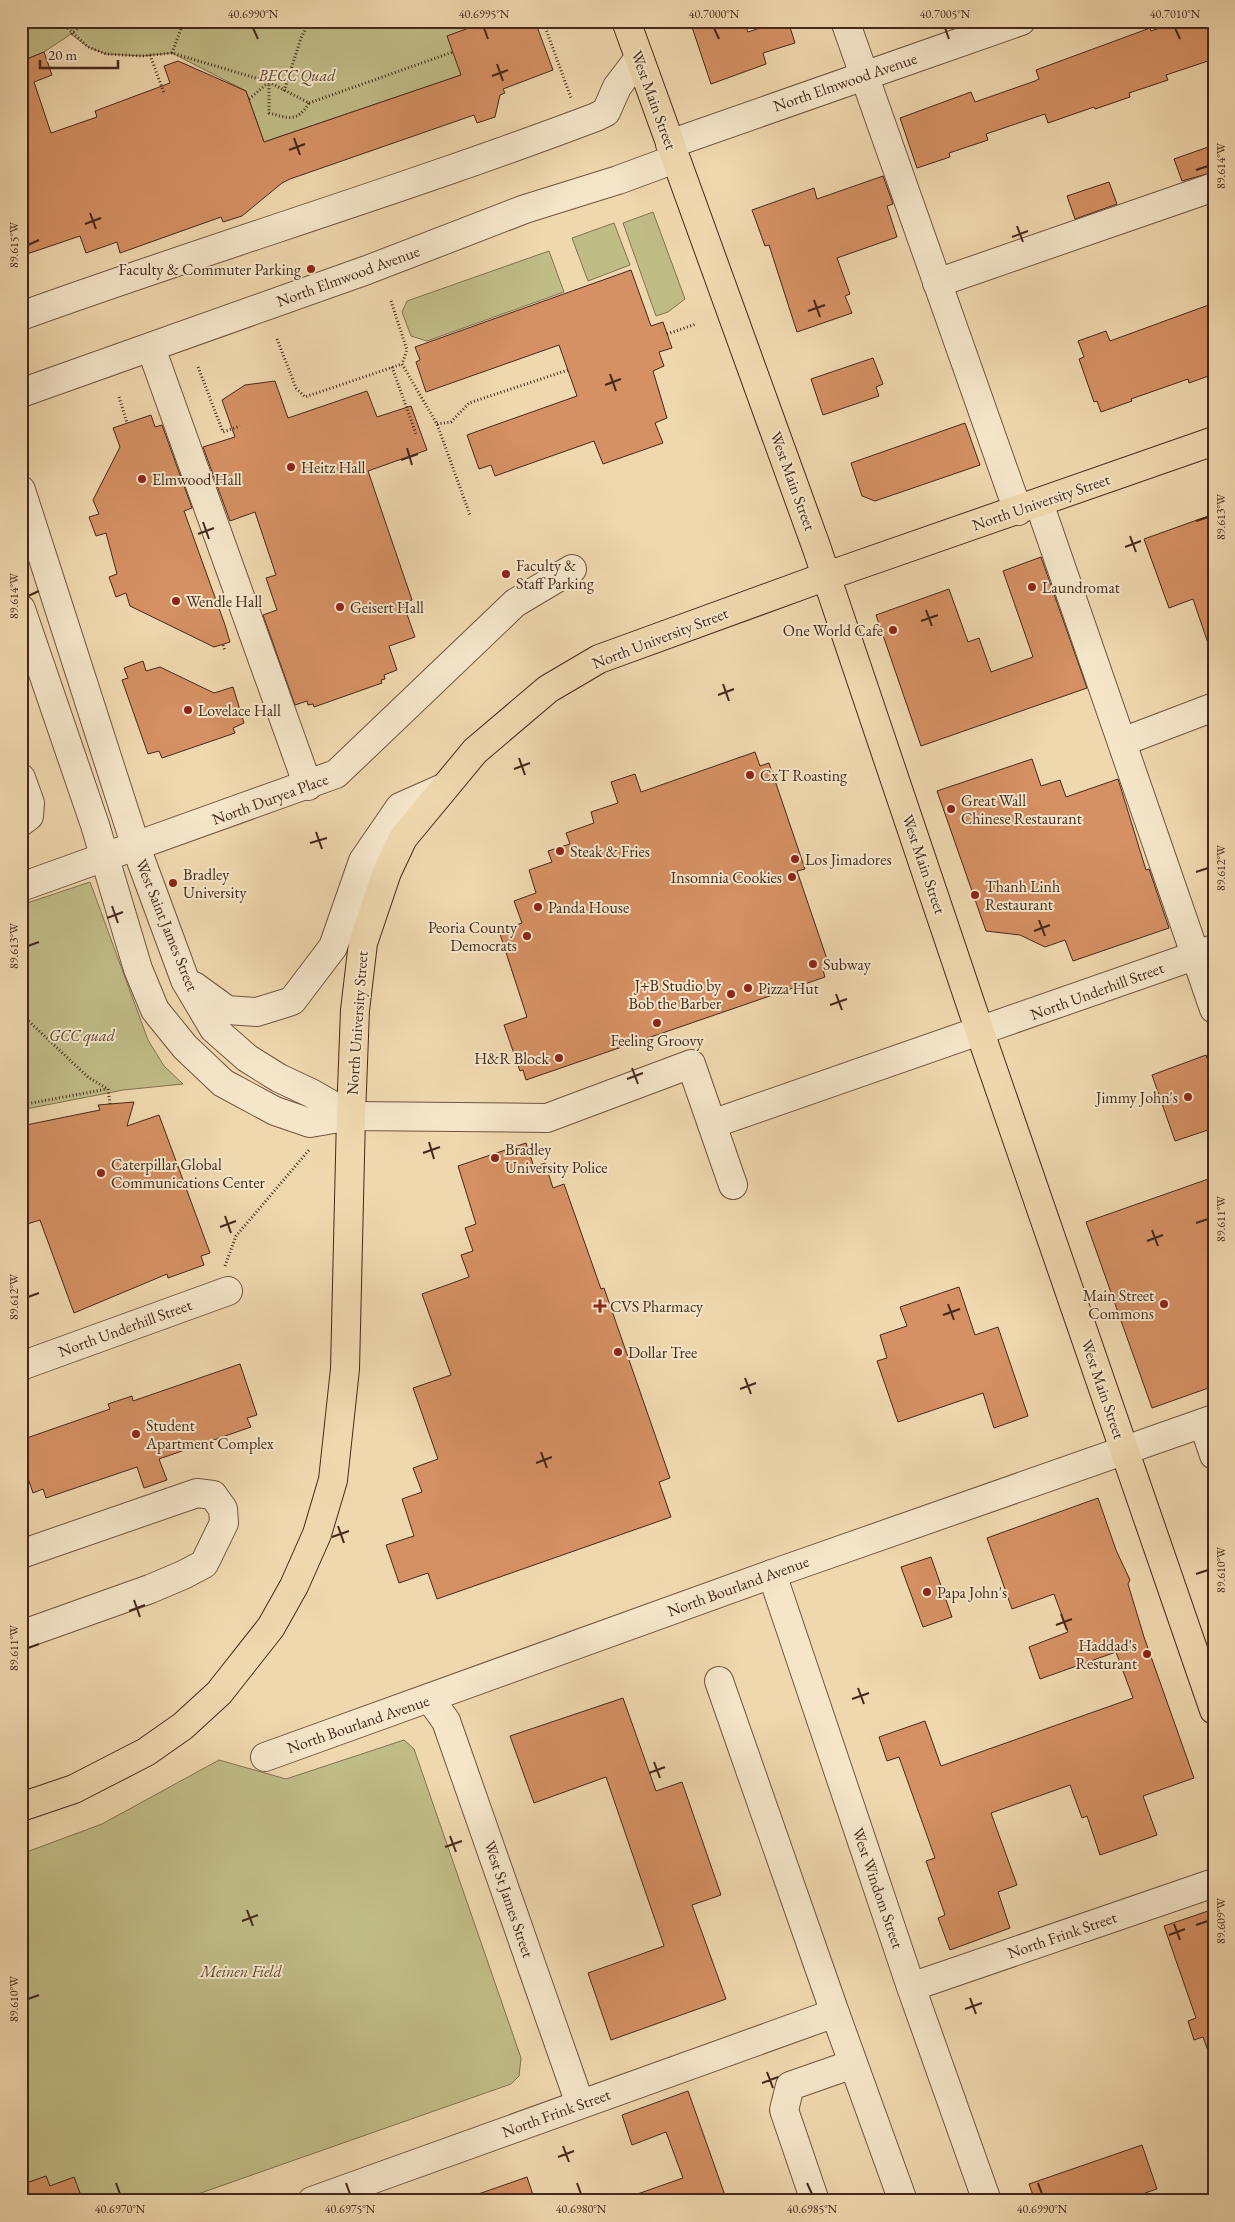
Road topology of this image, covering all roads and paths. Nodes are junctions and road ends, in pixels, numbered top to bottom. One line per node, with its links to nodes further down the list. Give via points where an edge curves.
1 (60, 21): 10 (path)
2 (66, 21): 10 (path)
3 (86, 21): 10 (path)
4 (187, 21): 12 (path)
5 (310, 21): 17 (path, via 301,38)
6 (543, 21): 20 (path)
7 (626, 21): 14 (main road, West Main Street)
8 (845, 21): 15 (street)
9 (1021, 21): 15 (street, North Elmwood Avenue)
10 (71, 34): 13 (path, via 88,47 106,54)
11 (453, 52): 21 (path)
12 (172, 53): 13 (path); 16 (path)
13 (150, 55): 18 (path)
14 (639, 58): 22 (main road, West Main Street); 26 (street, via 616,87 606,112 596,118)
15 (863, 76): 22 (street, North Elmwood Avenue); 24 (street)
16 (269, 82): 17 (path); 19 (path); 21 (path, via 269,112 291,118 303,113)
17 (284, 91): 21 (path)
18 (164, 93)
19 (249, 99)
20 (572, 101)
21 (309, 103)
22 (672, 151): 30 (street, North Elmwood Avenue, via 618,180 525,209); 46 (main road, West Main Street)
23 (1214, 187): 24 (street)
24 (937, 283): 43 (street)
25 (390, 301): 31 (path, via 408,350)
26 (21, 316)
27 (696, 324): 28 (path)
28 (667, 334)
29 (277, 339): 33 (path, via 296,388 305,397)
30 (152, 348): 35 (street, North Elmwood Avenue); 54 (street)
31 (402, 364): 33 (path); 38 (path)
32 (198, 367): 39 (path, via 223,432)
33 (392, 367): 40 (path)
34 (568, 370): 38 (path, via 468,404 450,422)
35 (21, 393)
36 (118, 397): 37 (path)
37 (127, 423)
38 (437, 424): 44 (path)
39 (240, 426)
40 (416, 434)
41 (1214, 441): 43 (main road, North University Street)
42 (21, 490): 50 (street, West Saint James Street)
43 (1028, 507): 46 (main road, North University Street); 52 (street)
44 (470, 515)
45 (572, 569): 54 (street, North Duryea Place, via 516,603 336,774)
46 (826, 576): 55 (main road, North University Street, via 599,659 548,689 512,717 475,751); 64 (main road, West Main Street)
47 (21, 607): 50 (street, via 40,614); 58 (street)
48 (222, 645): 49 (path)
49 (225, 651)
50 (86, 687): 57 (street, West Saint James Street)
51 (1214, 707): 52 (street)
52 (1122, 742): 60 (street)
53 (21, 778): 56 (street, via 30,804 29,816)
54 (308, 786): 57 (street, North Duryea Place)
55 (443, 788): 61 (street, via 400,806 363,861 333,947 292,1001 257,1012 227,1010); 68 (main road, North University Street, via 404,838 387,872 364,943 355,1010)
56 (21, 822)
57 (136, 847): 58 (street, North Duryea Place); 61 (street, West Saint James Street)
58 (104, 858): 59 (street, North Duryea Place); 68 (street, via 138,969 156,1010 185,1047 223,1083 274,1111 310,1123)
59 (21, 887)
60 (1204, 952): 62 (street); 64 (street, North Underhill Street)
61 (185, 980): 68 (street, West Saint James Street, via 214,1029 247,1058)
62 (1214, 1009)
63 (21, 1014): 65 (path, via 89,1078)
64 (980, 1032): 69 (street, North Underhill Street); 75 (main road, West Main Street)
65 (108, 1089): 66 (path); 67 (path)
66 (110, 1104)
67 (21, 1105)
68 (351, 1116): 69 (street, via 547,1118 691,1064); 86 (main road, North University Street, via 345,1369 333,1480 317,1534 294,1586 272,1626 223,1689 184,1726 146,1752 74,1789)
69 (712, 1124): 71 (street)
70 (309, 1150): 72 (path, via 236,1236 223,1271)
71 (733, 1185)
72 (228, 1291): 73 (street, North Underhill Street)
73 (21, 1366)
74 (1208, 1421): 75 (street, North Bourland Avenue); 76 (street)
75 (1125, 1451): 80 (street, North Bourland Avenue); 83 (main road, West Main Street)
76 (1214, 1454)
77 (27, 1474): 78 (path)
78 (21, 1476)
79 (21, 1554): 81 (street, via 197,1493 213,1495 223,1509 224,1523 204,1564 183,1576)
80 (772, 1574): 84 (street, North Bourland Avenue); 88 (street, West Windom Street)
81 (21, 1635)
82 (719, 1681): 89 (street)
83 (1211, 1696)
84 (430, 1699): 85 (street, North Bourland Avenue); 91 (street, West St James Street, via 446,1721)
85 (265, 1757)
86 (21, 1808)
87 (1214, 1883): 88 (street, North Frink Street)
88 (911, 1987): 95 (street, West Windom Street)
89 (835, 2013): 90 (street); 91 (street, North Frink Street)
90 (853, 2064): 93 (street, via 790,2086 784,2110); 94 (street)
91 (580, 2104): 92 (street, North Frink Street)
92 (312, 2201)
93 (816, 2201)
94 (902, 2201)
95 (987, 2201)

